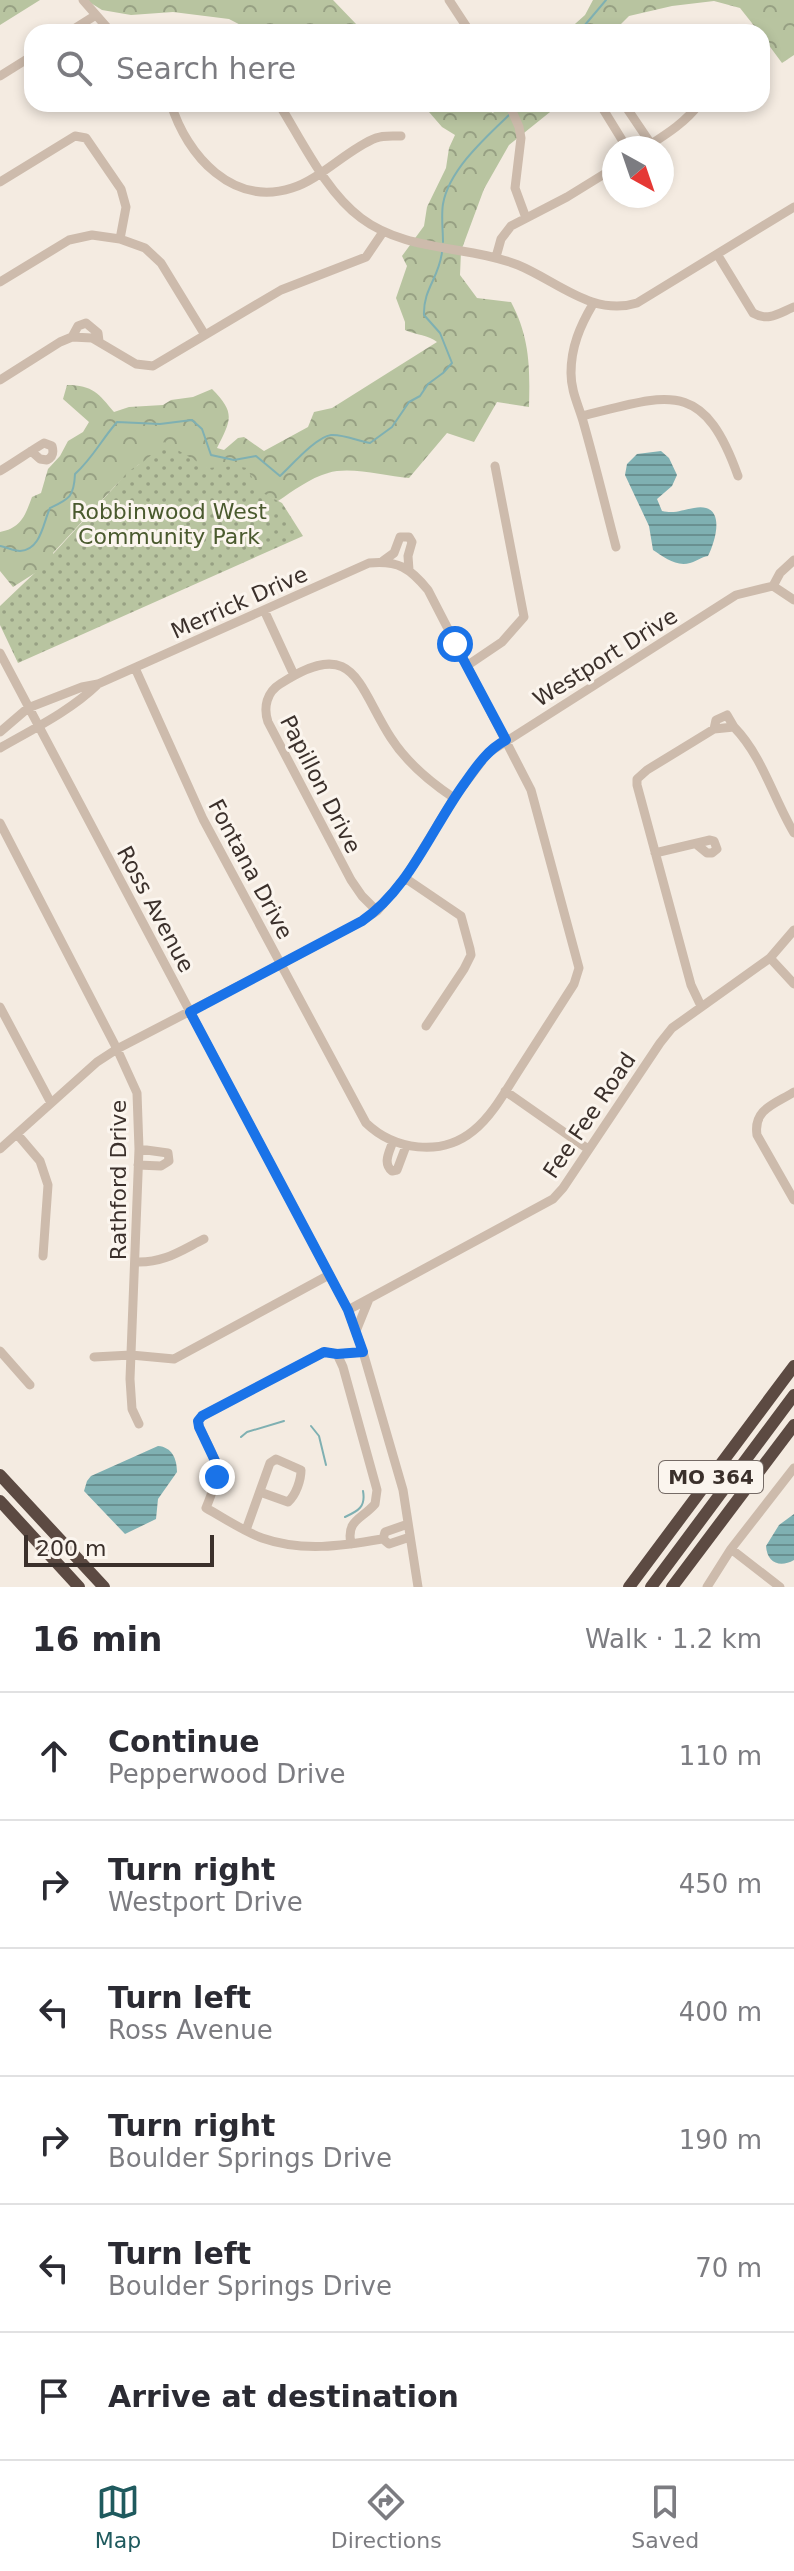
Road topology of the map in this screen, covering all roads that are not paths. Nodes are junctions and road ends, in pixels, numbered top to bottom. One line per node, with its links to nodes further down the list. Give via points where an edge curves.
1 (83, 0): 3 (street)
2 (449, 0): 6 (street)
3 (96, 15): 4 (street); 5 (street)
4 (82, 24)
5 (104, 24)
6 (465, 24)
7 (24, 61): 8 (street)
8 (0, 76)
9 (174, 112): 19 (street, via 204,163 232,185 276,191)
10 (284, 112): 19 (street)
11 (512, 112): 23 (street, via 521,138 515,188)
12 (605, 112): 16 (street)
13 (629, 112): 17 (street)
14 (692, 112): 18 (street)
15 (401, 136): 19 (street, via 377,137)
16 (620, 136)
17 (642, 136)
18 (662, 136)
19 (322, 172): 24 (street, via 351,210)
20 (602, 175): 23 (street)
21 (0, 182): 25 (street, via 75,136 86,138 121,189 126,207)
22 (794, 207): 26 (street)
23 (526, 218): 27 (street, via 505,232)
24 (383, 232): 27 (street); 31 (street, via 366,257 281,290)
25 (120, 239): 28 (street, via 92,235 69,240); 31 (street, via 145,248 161,263)
26 (717, 254): 29 (street, via 637,303 623,308); 30 (street, via 753,313 772,317)
27 (496, 257): 29 (street)
28 (0, 282)
29 (593, 304): 33 (street, via 573,350 572,392)
30 (794, 307)
31 (205, 335): 32 (street, via 153,366 125,359 99,341 72,337)
32 (0, 380)
33 (582, 416): 37 (street, via 667,398 685,402 717,428); 38 (street)
34 (31, 451): 36 (street)
35 (495, 466): 46 (street, via 524,617 502,642)
36 (0, 471)
37 (738, 476)
38 (616, 547)
39 (794, 560): 42 (street)
40 (383, 561): 41 (street); 41 (street, via 394,553 400,537 409,537); 44 (street, Merrick Drive)
41 (409, 570): 46 (street, via 428,590)
42 (773, 586): 43 (street); 53 (street, Westport Drive, via 736,595)
43 (794, 600)
44 (264, 610): 47 (street, Merrick Drive); 48 (street)
45 (0, 653): 50 (street, Ross Avenue)
46 (468, 665): 53 (street)
47 (135, 668): 49 (street, Merrick Drive); 64 (street, Fontana Drive, via 201,815)
48 (294, 675): 55 (street, via 321,663 347,668 411,764); 61 (street, Papillon Drive, via 269,697 268,722 351,880)
49 (98, 684): 50 (street, Merrick Drive); 51 (street, Merrick Drive)
50 (28, 708): 51 (street, Ross Avenue); 52 (street, Merrick Drive)
51 (39, 726): 54 (street, Merrick Drive); 68 (street, Ross Avenue)
52 (0, 732)
53 (506, 740): 55 (street, Westport Drive, via 488,753); 71 (street, via 531,790 579,968)
54 (0, 748)
55 (454, 798): 60 (street, Westport Drive)
56 (0, 823): 70 (street, Rathford Drive)
57 (794, 833): 59 (street, via 742,735 724,728 637,779)
58 (696, 844): 59 (street)
59 (655, 853): 66 (street)
60 (405, 878): 61 (street, Westport Drive); 69 (street, via 461,916 470,949 465,968)
61 (377, 911): 64 (street, Westport Drive)
62 (794, 930): 63 (street, Fee Fee Road)
63 (770, 958): 65 (street); 66 (street, Fee Fee Road)
64 (281, 964): 68 (street, Westport Drive); 75 (street, Fontana Drive, via 360,1114 373,1130)
65 (794, 984)
66 (701, 1006): 79 (street, Fee Fee Road, via 660,1043)
67 (0, 1007): 73 (street)
68 (190, 1012): 70 (street, Westport Drive); 85 (street, Ross Avenue)
69 (426, 1026)
70 (117, 1049): 73 (street, Westport Drive); 78 (street, Rathford Drive, via 137,1093)
71 (505, 1091): 76 (street, via 466,1136 438,1146); 79 (street)
72 (794, 1092): 81 (street, via 759,1115 756,1125)
73 (51, 1103): 74 (street, Westport Drive)
74 (17, 1134): 77 (street, Westport Drive); 83 (street, via 40,1161 48,1185)
75 (393, 1141): 76 (street, Fontana Drive); 76 (street, via 386,1162 392,1171 400,1167)
76 (406, 1146)
77 (0, 1149)
78 (139, 1149): 80 (street, Rathford Drive); 80 (street, via 164,1151 169,1161)
79 (588, 1149): 86 (street, Fee Fee Road, via 553,1199)
80 (138, 1165): 84 (street, Rathford Drive)
81 (794, 1200)
82 (204, 1239): 84 (street, via 155,1263)
83 (43, 1256)
84 (136, 1262): 92 (street, Rathford Drive)
85 (329, 1275): 87 (street, Ross Avenue); 92 (street, via 174,1359)
86 (369, 1299): 87 (street, Fee Fee Road); 88 (street)
87 (348, 1310): 88 (street, Ross Avenue)
88 (356, 1331): 90 (street, Ross Avenue)
89 (0, 1351): 95 (street)
90 (363, 1352): 91 (street); 103 (street, Ross Avenue)
91 (337, 1354): 104 (street, via 324,1352 198,1421 217,1465 206,1508); 107 (street, via 377,1490 375,1504 351,1525)
92 (131, 1355): 93 (street); 97 (street, Rathford Drive, via 132,1409)
93 (94, 1357)
94 (794, 1366): 114 (highway, MO 364)
95 (30, 1385)
96 (794, 1395): 115 (highway, MO 364)
97 (139, 1424)
98 (794, 1425): 116 (highway)
99 (794, 1468): 108 (street)
100 (0, 1475): 112 (highway)
101 (260, 1492): 101 (street, via 276,1459 301,1470 288,1502); 104 (street)
102 (0, 1501): 109 (highway)
103 (408, 1524): 105 (street, Ross Avenue); 106 (street, via 385,1532)
104 (246, 1530): 107 (street, via 292,1545)
105 (410, 1537): 106 (street, via 389,1544); 113 (street, Ross Avenue)
106 (383, 1539): 107 (street)
107 (351, 1544)
108 (731, 1549): 117 (street); 118 (street)
109 (62, 1568): 110 (highway); 111 (highway)
110 (73, 1587)
111 (79, 1587)
112 (104, 1587)
113 (418, 1587)
114 (629, 1587)
115 (651, 1587)
116 (672, 1587)
117 (707, 1587)
118 (780, 1587)

